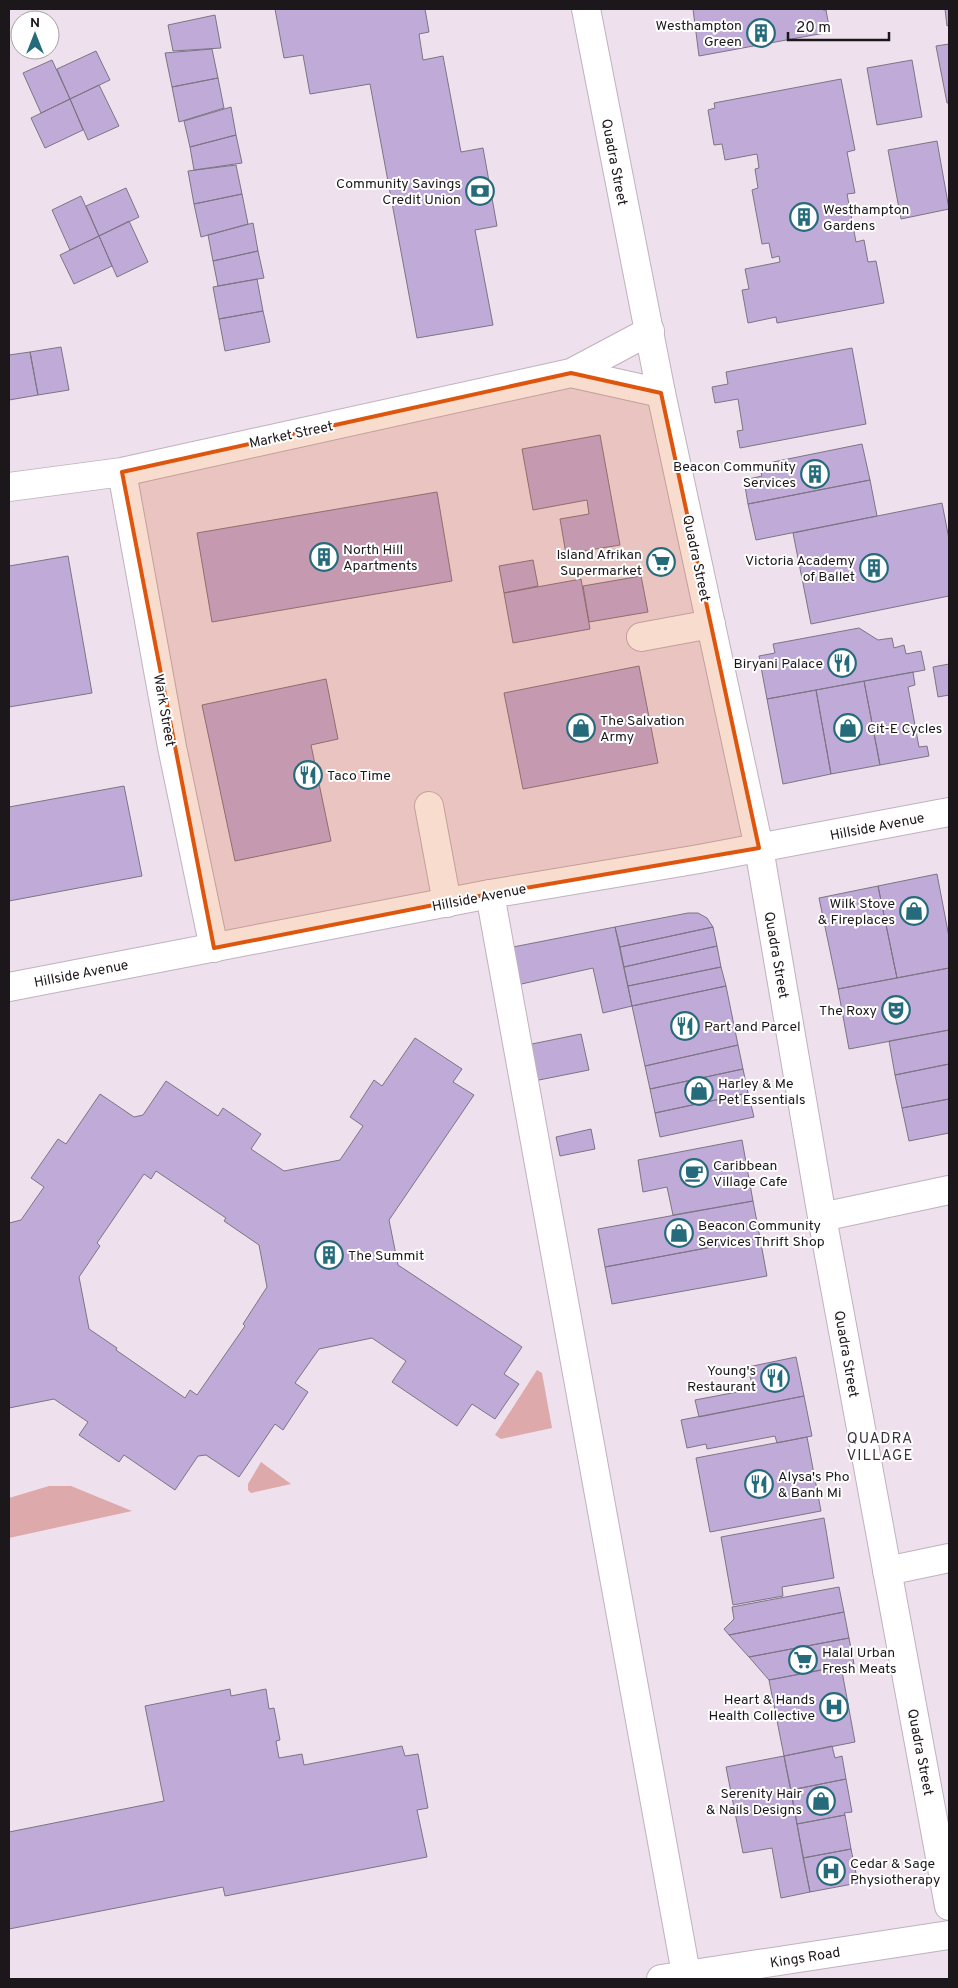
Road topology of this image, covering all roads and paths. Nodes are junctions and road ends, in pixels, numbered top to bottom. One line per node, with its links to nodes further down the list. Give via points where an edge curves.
1 (586, 9): 2 (main road, Quadra Street)
2 (650, 331): 3 (main road, Market Street); 4 (main road, Quadra Street)
3 (571, 373): 4 (main road, Market Street); 5 (main road, Market Street)
4 (662, 394): 7 (main road, Quadra Street)
5 (122, 472): 6 (main road, Market Street); 14 (main road, Wark Street, via 172,747)
6 (9, 487)
7 (711, 624): 8 (main road); 11 (main road, Quadra Street)
8 (641, 637)
9 (429, 806): 13 (main road)
10 (949, 812): 11 (main road, Hillside Avenue)
11 (759, 848): 12 (main road, Hillside Avenue); 17 (main road, Quadra Street)
12 (490, 894): 13 (main road, Hillside Avenue); 22 (main road)
13 (447, 902): 14 (main road, Hillside Avenue)
14 (214, 948): 15 (main road, Hillside Avenue)
15 (9, 987)
16 (949, 1190): 17 (main road)
17 (822, 1217): 19 (main road, Quadra Street)
18 (949, 1558): 19 (main road)
19 (887, 1571): 20 (main road, Quadra Street)
20 (949, 1906)
21 (949, 1935): 22 (main road, Kings Road)
22 (678, 1978)

